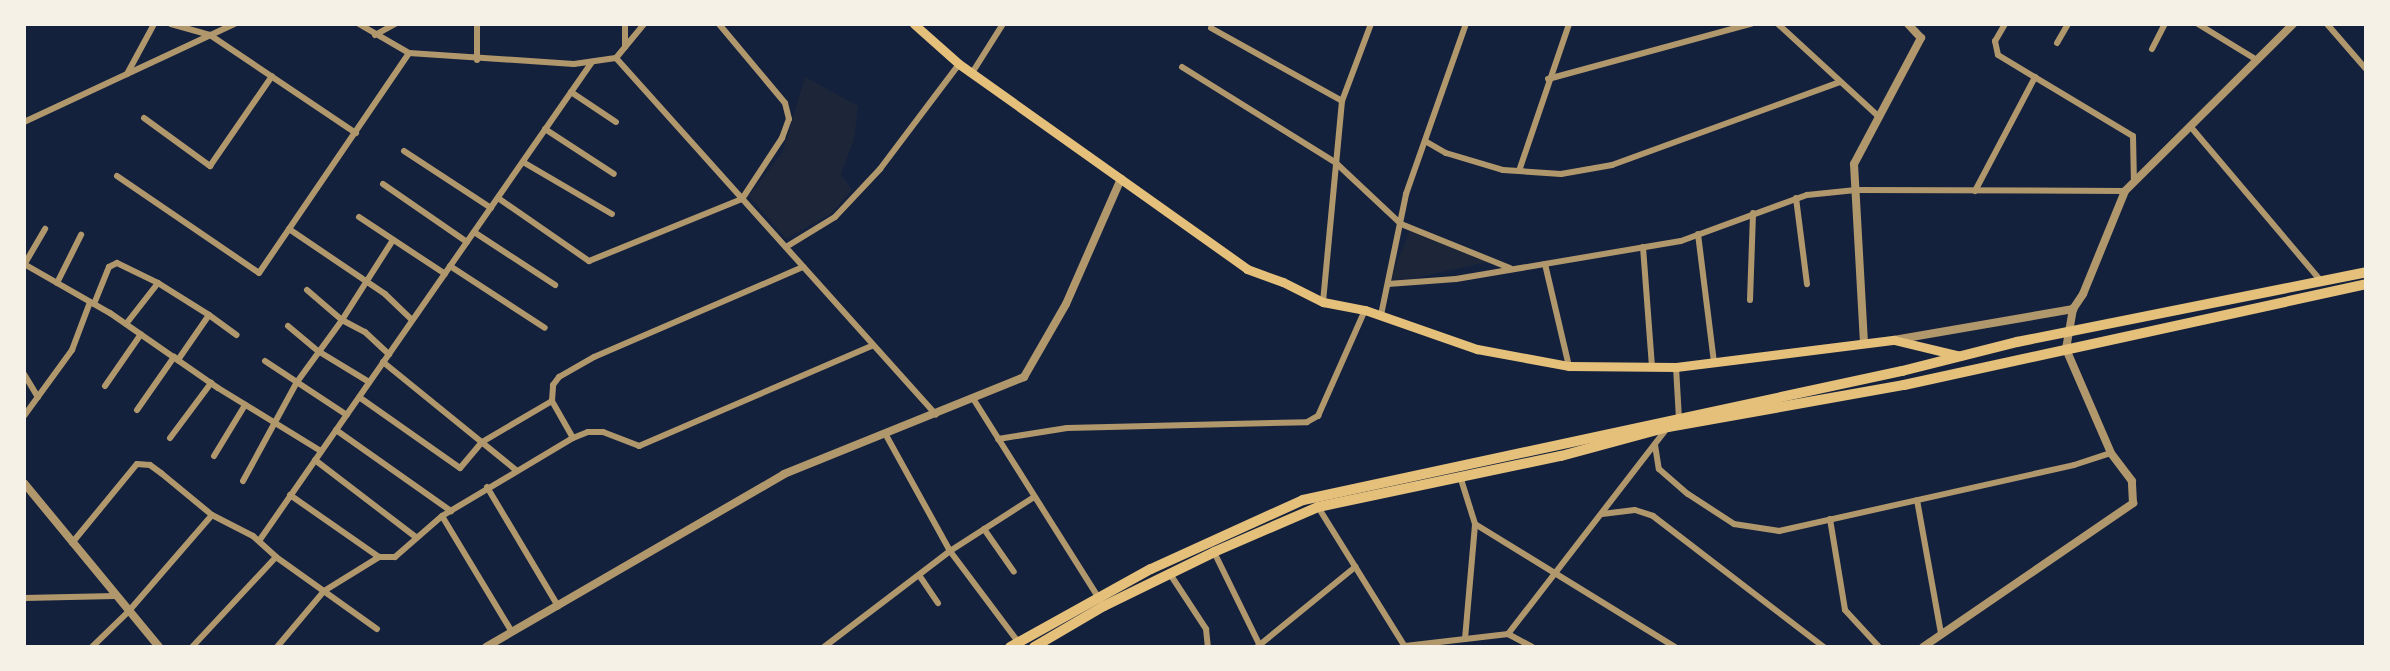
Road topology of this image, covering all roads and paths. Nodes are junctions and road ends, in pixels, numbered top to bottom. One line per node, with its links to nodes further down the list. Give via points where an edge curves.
1 (154, 24): 39 (street)
2 (171, 24): 25 (street)
3 (234, 24): 25 (street)
4 (359, 24): 26 (street)
5 (395, 24): 26 (street)
6 (477, 24): 32 (street)
7 (625, 24): 28 (street)
8 (644, 24): 28 (street)
9 (719, 24): 68 (street, via 785,103 789,119)
10 (914, 24): 35 (main road)
11 (1003, 24): 38 (street)
12 (1371, 24): 45 (street)
13 (1466, 24): 53 (street)
14 (1569, 24): 42 (street)
15 (1751, 24): 42 (street)
16 (1778, 24): 43 (street)
17 (1908, 24): 46 (street, via 1921,38)
18 (2005, 24): 41 (street, via 1995,41 1998,55)
19 (2068, 24): 27 (street)
20 (2165, 24): 29 (street)
21 (2198, 24): 33 (street)
22 (2293, 24): 33 (street)
23 (2327, 24): 37 (street)
24 (1211, 28): 45 (street)
25 (210, 35): 39 (street); 40 (street)
26 (375, 35): 30 (street)
27 (2057, 43)
28 (625, 47): 31 (street)
29 (2152, 49)
30 (409, 53): 32 (street); 52 (street)
31 (616, 58): 34 (street); 68 (street)
32 (477, 60): 34 (street)
33 (2257, 60): 50 (street)
34 (592, 62): 44 (street)
35 (959, 64): 38 (main road); 81 (street, via 880,169 835,217)
36 (1182, 67): 56 (street)
37 (2366, 69)
38 (972, 73): 60 (main road)
39 (127, 74): 48 (street)
40 (272, 76): 47 (street, via 210,166); 52 (street)
41 (2035, 77): 61 (street, via 2133,136); 64 (street)
42 (1548, 79): 57 (street)
43 (1840, 82): 46 (street); 57 (street, via 1612,165 1561,174)
44 (571, 92): 49 (street); 51 (street)
45 (1342, 101): 56 (street)
46 (1879, 117): 63 (street, via 1854,164)
47 (144, 118)
48 (24, 122)
49 (616, 122)
50 (2190, 126): 61 (street); 91 (street)
51 (545, 129): 55 (street); 58 (street)
52 (356, 133): 75 (street)
53 (1425, 141): 57 (street, via 1446,153); 73 (street)
54 (404, 151): 69 (street)
55 (523, 162): 66 (street); 71 (street)
56 (1336, 163): 73 (street); 100 (street)
57 (1519, 171)
58 (614, 174)
59 (117, 176): 75 (street, via 259,273)
60 (1121, 179): 100 (main road, via 1247,269); 135 (street, via 1038,358 1024,377)
61 (2134, 182): 65 (street)
62 (383, 184): 80 (street)
63 (1856, 190): 64 (street); 67 (street); 115 (street)
64 (1975, 191): 65 (street)
65 (2125, 191): 102 (street)
66 (498, 198): 68 (street, via 589,261); 69 (street)
67 (1796, 198): 70 (street); 95 (street)
68 (742, 199): 81 (street)
69 (491, 208): 76 (street)
70 (1753, 213): 77 (street); 99 (street)
71 (612, 214)
72 (359, 217): 79 (street)
73 (1401, 224): 87 (street); 94 (street)
74 (45, 229): 83 (street)
75 (289, 229): 90 (street)
76 (474, 232): 80 (street); 97 (street)
77 (1698, 234): 82 (street); 124 (street)
78 (81, 235): 92 (street)
79 (393, 240): 89 (street); 90 (street)
80 (467, 242): 85 (street)
81 (786, 247): 86 (street)
82 (1643, 247): 84 (street); 126 (street)
83 (24, 264): 92 (street)
84 (1545, 264): 87 (street); 125 (street)
85 (450, 266): 89 (street); 110 (street)
86 (803, 267): 116 (street); 136 (street, via 594,357 559,377)
87 (1514, 269): 94 (street)
88 (2366, 272): 91 (main road)
89 (445, 274): 107 (street)
90 (364, 280): 106 (street); 107 (street)
91 (2320, 280): 111 (main road)
92 (57, 283): 101 (street)
93 (158, 283): 101 (street, via 117,263 109,267); 104 (street); 108 (street)
94 (1388, 284): 105 (street)
95 (1807, 284)
96 (2366, 284): 117 (main road)
97 (555, 285)
98 (307, 290): 106 (street)
99 (1750, 300)
100 (1323, 302): 103 (main road)
101 (92, 303): 108 (street); 133 (street, via 72,350)
102 (2073, 309): 111 (street); 114 (street)
103 (1365, 310): 105 (main road); 149 (street, via 1318,416 1307,422 1067,428)
104 (209, 315): 113 (street); 121 (street)
105 (1381, 315): 125 (main road, via 1477,349)
106 (342, 320): 118 (street); 119 (street)
107 (412, 320): 119 (street)
108 (126, 324): 112 (street)
109 (288, 326): 118 (street)
110 (545, 328)
111 (2067, 331): 117 (street); 120 (main road)
112 (141, 334): 121 (street); 132 (street)
113 (237, 335)
114 (1894, 340): 115 (main road); 120 (main road)
115 (1864, 343): 124 (main road)
116 (873, 345): 140 (street); 148 (street, via 639,446 603,432)
117 (2066, 349): 142 (main road, via 1904,385); 153 (street)
118 (318, 351): 129 (street); 130 (street)
119 (389, 354): 123 (street)
120 (1960, 356): 142 (main road)
121 (176, 359): 131 (street); 138 (street)
122 (265, 361): 129 (street)
123 (383, 362): 130 (street); 150 (street)
124 (1714, 363): 127 (main road)
125 (1569, 366): 126 (main road)
126 (1652, 367): 127 (main road)
127 (1676, 367): 142 (street)
128 (24, 374): 133 (street)
129 (297, 382): 139 (street); 143 (street)
130 (369, 382): 134 (street)
131 (211, 383): 137 (street); 147 (street)
132 (105, 386)
133 (38, 397): 141 (street)
134 (359, 397): 139 (street); 150 (street, via 460,468)
135 (974, 400): 140 (street); 149 (street)
136 (552, 401): 148 (street); 150 (street)
137 (245, 405): 143 (street); 154 (street)
138 (137, 410)
139 (347, 415): 145 (street)
140 (936, 415): 146 (street)
141 (24, 416)
142 (1680, 421): 144 (main road); 187 (main road, via 1303,500 1235,528)
143 (277, 424): 152 (street); 158 (street)
144 (1668, 427): 151 (street); 157 (main road)
145 (336, 430): 152 (street); 165 (street)
146 (886, 435): 175 (street); 189 (street, via 784,474)
147 (170, 438)
148 (573, 438): 156 (street)
149 (998, 439): 162 (street)
150 (482, 442): 156 (street)
151 (1655, 445): 166 (street); 169 (street, via 1659,469 1734,524 1779,531)
152 (321, 451): 155 (street)
153 (2111, 453): 163 (street); 194 (street, via 2134,489 2128,508)
154 (214, 456)
155 (315, 460): 161 (street); 172 (street)
156 (516, 470): 160 (street)
157 (1460, 476): 164 (main road); 170 (street)
158 (243, 481)
159 (24, 483): 174 (street)
160 (487, 487): 165 (street); 189 (street)
161 (290, 495): 173 (street); 178 (street)
162 (1034, 497): 171 (street); 187 (street)
163 (1917, 500): 169 (street); 194 (street)
164 (1318, 507): 176 (main road); 179 (street)
165 (451, 511): 168 (street)
166 (1602, 514): 181 (street); 210 (street, via 1635,510 1653,516)
167 (212, 515): 173 (street); 174 (street, via 150,465 137,464); 190 (street)
168 (442, 516): 172 (street); 192 (street)
169 (1830, 519): 211 (street, via 1845,610)
170 (1475, 524): 181 (street); 195 (street)
171 (984, 529): 175 (street); 180 (street)
172 (417, 538): 178 (street, via 395,557)
173 (259, 541): 177 (street)
174 (72, 543): 185 (street)
175 (950, 551): 183 (street); 196 (street)
176 (1214, 552): 182 (main road); 197 (street)
177 (276, 557): 184 (street); 202 (street)
178 (379, 557): 184 (street)
179 (1355, 567): 197 (street); 198 (street)
180 (1014, 572)
181 (1555, 572): 193 (street); 209 (street)
182 (1170, 574): 187 (main road); 207 (street, via 1206,629)
183 (919, 575): 188 (street); 205 (street)
184 (324, 591): 191 (street); 203 (street)
185 (115, 596): 186 (street); 190 (street)
186 (24, 598)
187 (1101, 601): 196 (main road); 206 (main road)
188 (938, 603)
189 (558, 606): 192 (street)
190 (128, 612): 200 (street); 201 (street)
191 (377, 629)
192 (512, 632): 204 (street)
193 (1508, 634): 195 (street); 208 (street)
194 (1941, 634): 199 (street)
195 (1465, 639): 198 (street)
196 (1016, 645)
197 (1259, 646)
198 (1405, 646)
199 (1926, 646)
200 (92, 647)
201 (159, 647)
202 (192, 647)
203 (277, 647)
204 (486, 647)
205 (824, 647)
206 (1034, 647)
207 (1208, 647)
208 (1532, 647)
209 (1675, 647)
210 (1824, 647)
211 (1879, 647)

